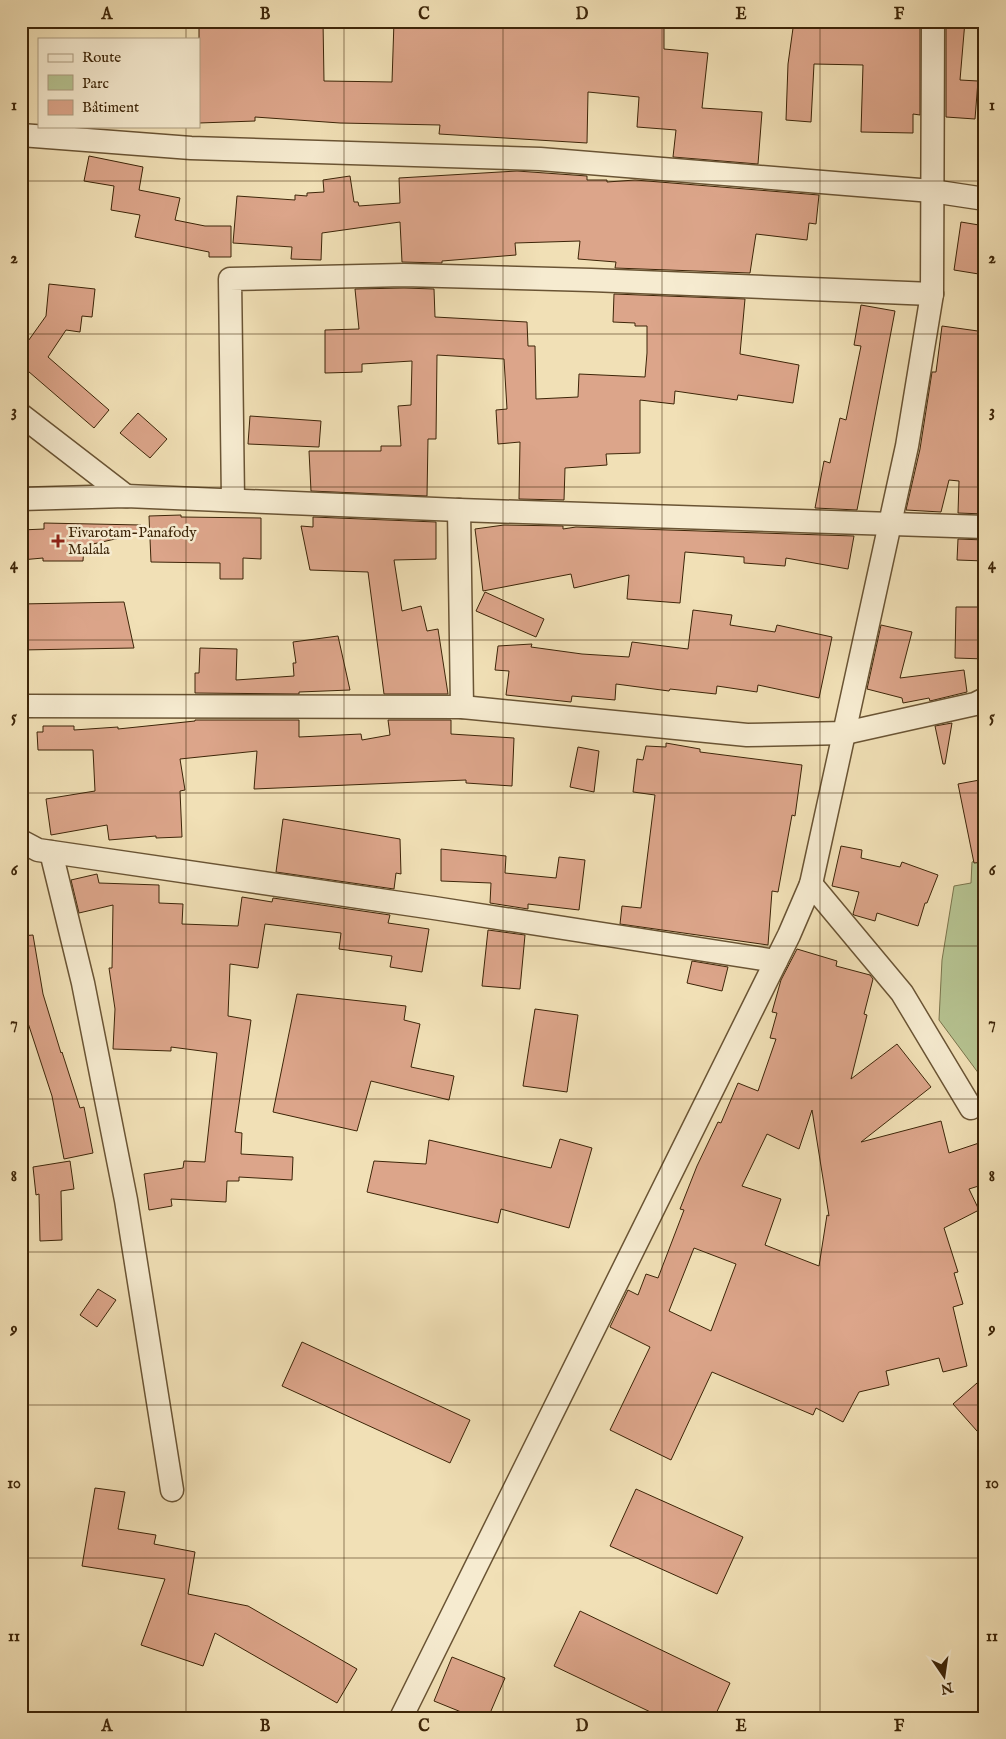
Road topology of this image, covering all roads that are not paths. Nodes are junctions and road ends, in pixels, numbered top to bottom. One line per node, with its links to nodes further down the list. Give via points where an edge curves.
1 (933, 21): 3 (street)
2 (21, 135): 3 (street, via 191,148 540,159)
3 (932, 191): 4 (street); 5 (street)
4 (985, 199)
5 (932, 294): 9 (street, via 404,275 230,279); 11 (street, via 907,446)
6 (21, 415): 7 (street)
7 (126, 496): 8 (street); 9 (street)
8 (21, 499)
9 (233, 500): 10 (street)
10 (459, 510): 11 (street); 15 (street)
11 (890, 525): 12 (street); 16 (street)
12 (985, 527)
13 (985, 699): 16 (street)
14 (21, 706): 15 (street)
15 (462, 707): 16 (street, via 747,735)
16 (845, 733): 19 (street)
17 (21, 841): 18 (street, via 38,850)
18 (52, 852): 20 (street); 22 (street, via 83,982 126,1200)
19 (811, 884): 20 (street); 21 (street, via 902,993)
20 (776, 961): 23 (street)
21 (971, 1108)
22 (172, 1490)
23 (401, 1718)

